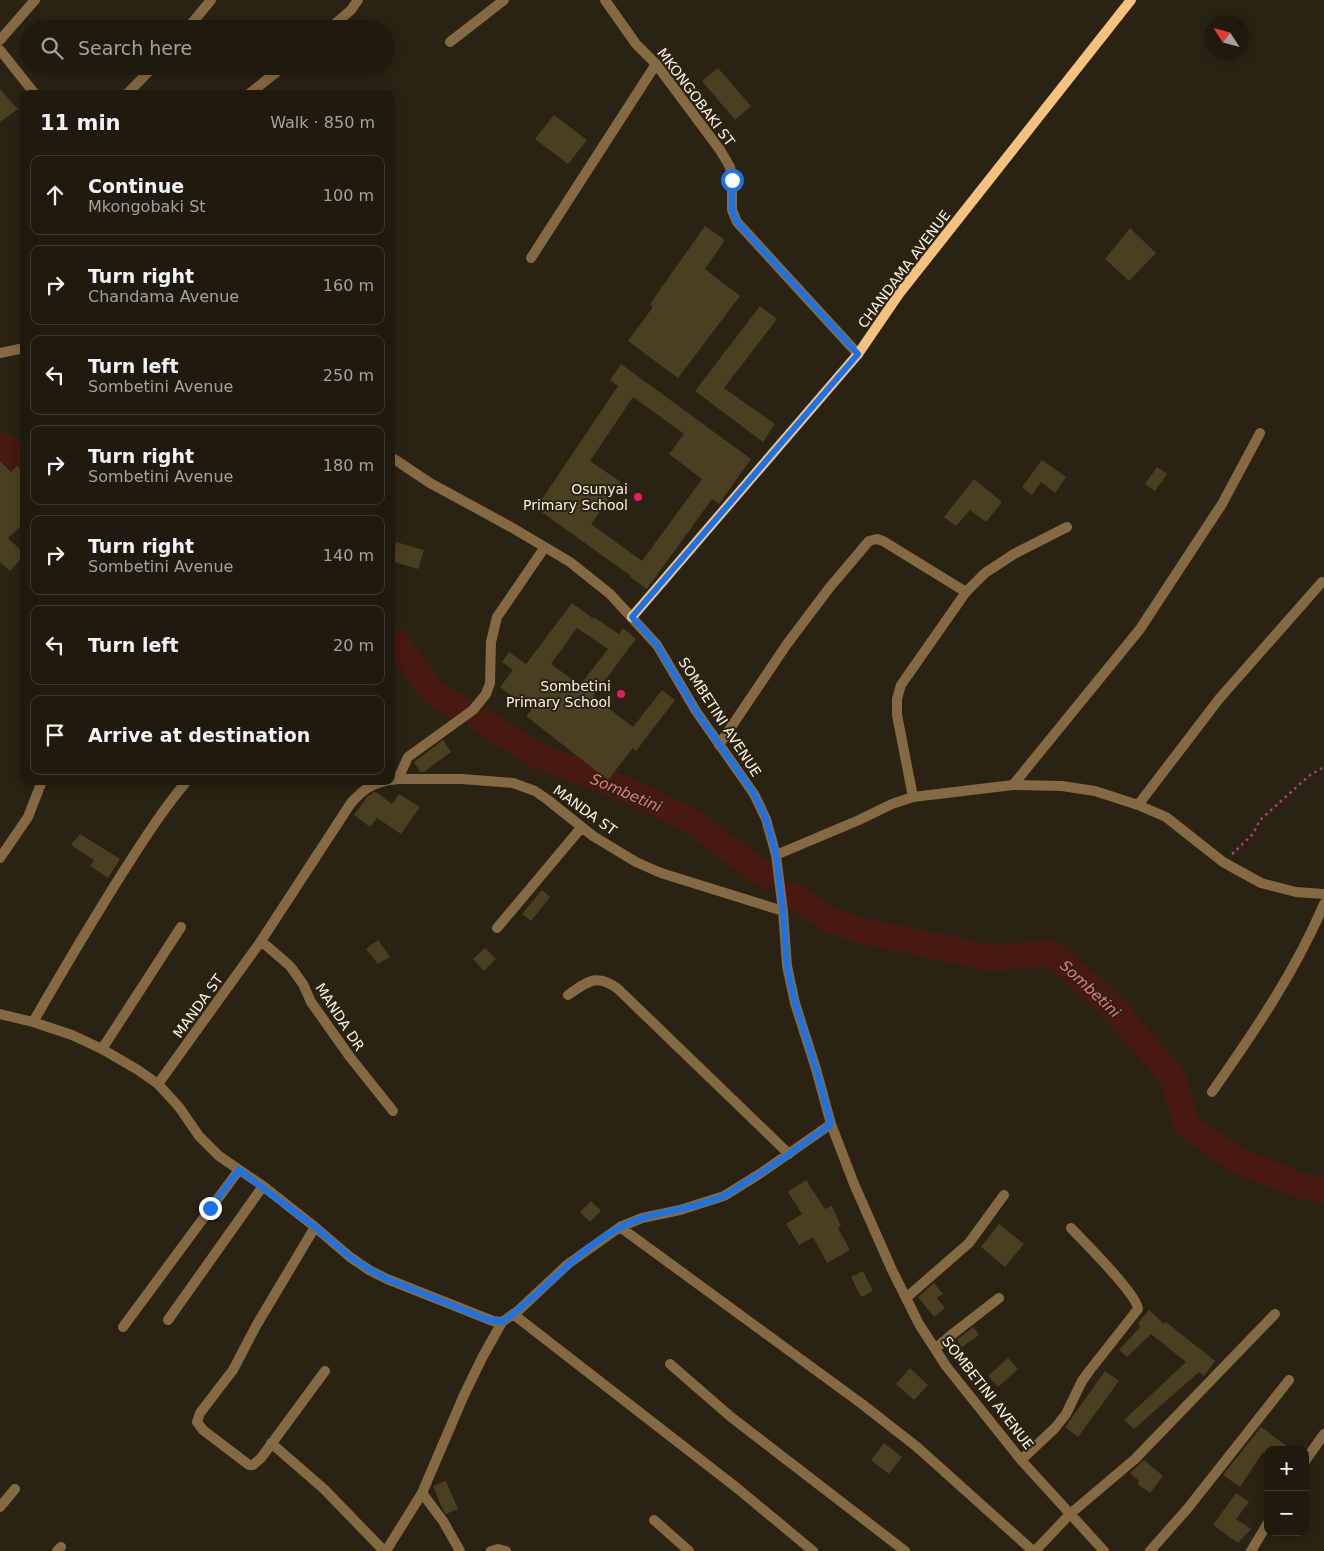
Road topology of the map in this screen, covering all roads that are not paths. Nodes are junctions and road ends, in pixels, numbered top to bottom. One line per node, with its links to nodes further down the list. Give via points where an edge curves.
1 (35, 0): 9 (street)
2 (211, 0): 7 (street)
3 (358, 0): 8 (street)
4 (504, 0): 10 (street)
5 (605, 0): 12 (street, MKONGOBAKI ST, via 636,44)
6 (1131, 0): 21 (street, CHANDAMA AVENUE, via 899,294)
7 (194, 20)
8 (339, 20)
9 (0, 40)
10 (450, 42)
11 (0, 50): 15 (street)
12 (656, 64): 18 (street); 21 (street, MKONGOBAKI ST, via 730,167 732,210 737,222)
13 (145, 75): 16 (street)
14 (273, 75): 17 (street)
15 (32, 90)
16 (131, 90)
17 (254, 90)
18 (531, 258)
19 (20, 349): 20 (street)
20 (0, 353)
21 (858, 354): 28 (street, CHANDAMA AVENUE)
22 (1260, 433): 35 (street, via 1222,504 1140,629)
23 (395, 461): 25 (street, SOMBETINI AVENUE)
24 (1067, 527): 27 (street, via 1014,554)
25 (546, 547): 28 (street, SOMBETINI AVENUE, via 610,594); 30 (street, via 497,617 493,627 490,684 486,694 473,710 408,757)
26 (1322, 582): 37 (street, via 1219,699)
27 (966, 592): 29 (street, via 883,541 869,541 786,644); 36 (street, via 908,674 897,699 897,715)
28 (632, 617): 29 (street, SOMBETINI AVENUE, via 657,645)
29 (719, 745): 39 (street, SOMBETINI AVENUE, via 754,794 766,819)
30 (395, 777)
31 (395, 779): 38 (street, MANDA ST, via 513,783 535,791)
32 (40, 785): 40 (street, via 28,817)
33 (184, 785): 49 (street, via 132,857)
34 (372, 785): 46 (street, MANDA ST, via 352,803)
35 (1012, 785): 36 (street); 37 (street, via 1062,786)
36 (913, 797): 39 (street)
37 (1138, 805): 41 (street, via 1166,817 1223,862 1261,883 1296,892)
38 (582, 828): 43 (street, MANDA ST, via 636,862 661,873); 45 (street)
39 (776, 855): 43 (street, SOMBETINI AVENUE)
40 (0, 858)
41 (1324, 894)
42 (1324, 904): 52 (street, via 1298,960 1274,1001)
43 (783, 911): 54 (street, SOMBETINI AVENUE, via 787,966 795,1003)
44 (181, 927): 50 (street)
45 (497, 928)
46 (261, 941): 51 (street, MANDA ST); 53 (street, MANDA DR, via 290,966 344,1049)
47 (568, 995): 55 (street, via 586,982 608,981)
48 (0, 1014): 49 (street)
49 (33, 1022): 50 (street)
50 (102, 1049): 51 (street)
51 (158, 1084): 56 (street, via 208,1146)
52 (1212, 1092)
53 (393, 1111)
54 (831, 1124): 55 (street); 62 (street, SOMBETINI AVENUE, via 854,1184)
55 (789, 1154): 60 (street, via 724,1196)
56 (239, 1170): 57 (street); 68 (street)
57 (263, 1186): 59 (street); 66 (street)
58 (1004, 1195): 62 (street, via 969,1243)
59 (315, 1227): 67 (street, via 350,1257 381,1276 486,1319); 74 (street, via 233,1370 197,1417 203,1430 249,1464 254,1465)
60 (620, 1227): 64 (street, via 568,1264); 90 (street, via 917,1447)
61 (1071, 1228): 76 (street, via 1113,1272 1134,1298 1138,1309 1090,1370 1066,1414)
62 (906, 1298): 69 (street, SOMBETINI AVENUE)
63 (999, 1298): 69 (street)
64 (514, 1314): 67 (street); 88 (street)
65 (1275, 1314): 80 (street, via 1135,1459)
66 (168, 1320)
67 (502, 1322): 78 (street, via 464,1396)
68 (123, 1327)
69 (935, 1349): 76 (street, SOMBETINI AVENUE)
70 (670, 1364): 89 (street, via 732,1418)
71 (326, 1371): 74 (street)
72 (1289, 1380): 92 (street)
73 (1324, 1434): 75 (street)
74 (271, 1443): 83 (street)
75 (1309, 1455)
76 (1021, 1460): 80 (street, SOMBETINI AVENUE)
77 (15, 1489): 79 (street)
78 (422, 1493): 83 (street); 84 (street)
79 (0, 1507)
80 (1070, 1514): 90 (street); 91 (street, SOMBETINI AVENUE)
81 (654, 1520): 87 (street)
82 (1264, 1530): 93 (street)
83 (385, 1551)
84 (460, 1551)
85 (491, 1551): 86 (street)
86 (506, 1551)
87 (689, 1551)
88 (813, 1551)
89 (905, 1551)
90 (1034, 1551)
91 (1104, 1551)
92 (1150, 1551)
93 (1251, 1551)

